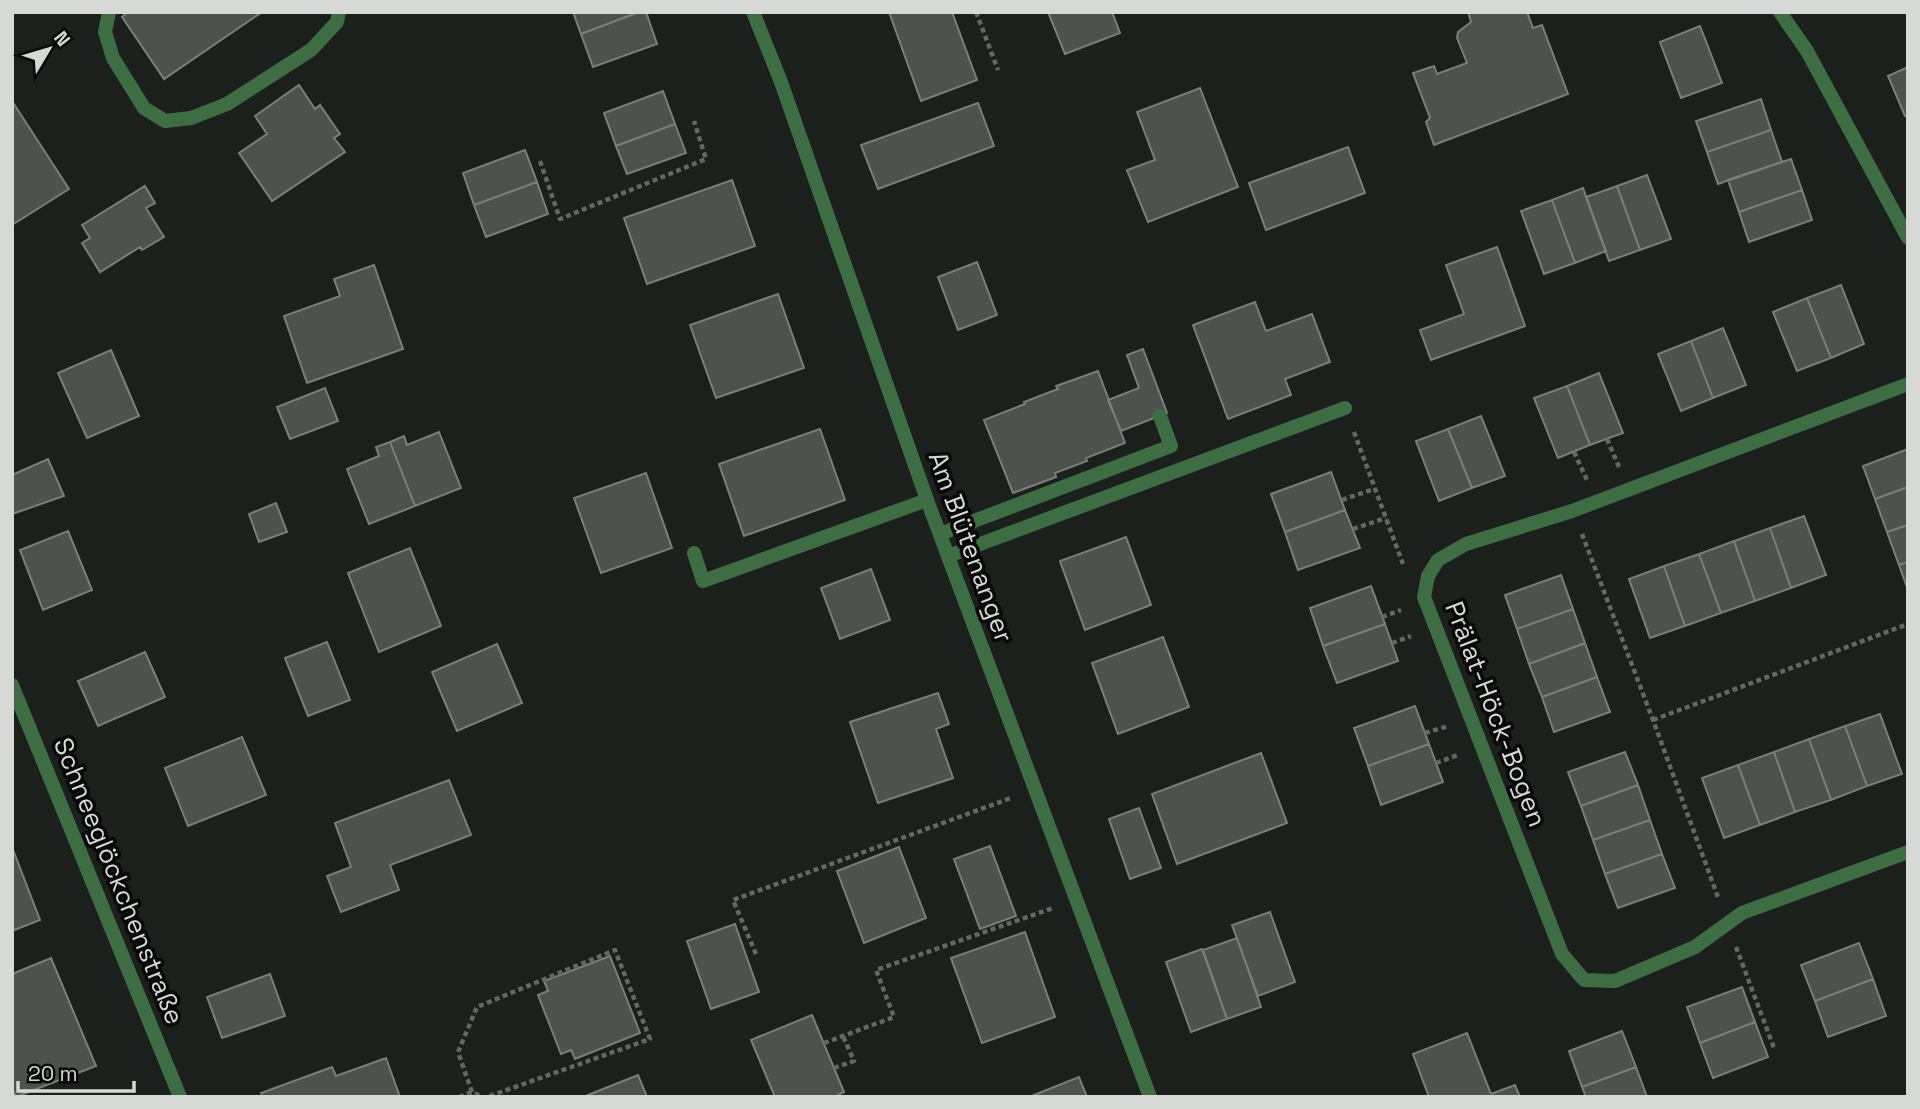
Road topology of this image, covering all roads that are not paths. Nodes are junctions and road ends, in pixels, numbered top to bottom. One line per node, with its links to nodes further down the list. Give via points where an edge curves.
1 (108, 12): 2 (street, via 105,32 113,58 144,108 165,121 191,118 227,104 311,50 337,22)
2 (339, 12)
3 (753, 12): 9 (street, Am Blütenanger)
4 (1780, 12): 5 (street, via 1807,51)
5 (1908, 238)
6 (1908, 384): 15 (street, Prälat-Höck-Bogen, via 1572,511 1466,544 1438,560 1427,576 1424,597 1562,954 1584,980 1615,981 1695,947 1742,913)
7 (1345, 408): 12 (street)
8 (1160, 416): 10 (street, via 1171,446)
9 (927, 500): 10 (street, Am Blütenanger); 11 (street, via 703,581)
10 (940, 534): 12 (street, Am Blütenanger)
11 (694, 553)
12 (948, 556): 17 (street, Am Blütenanger)
13 (12, 685): 14 (street, Schneeglöckchenstraße)
14 (18, 712): 16 (street, Schneeglöckchenstraße)
15 (1908, 852)
16 (180, 1097)
17 (1150, 1097)

